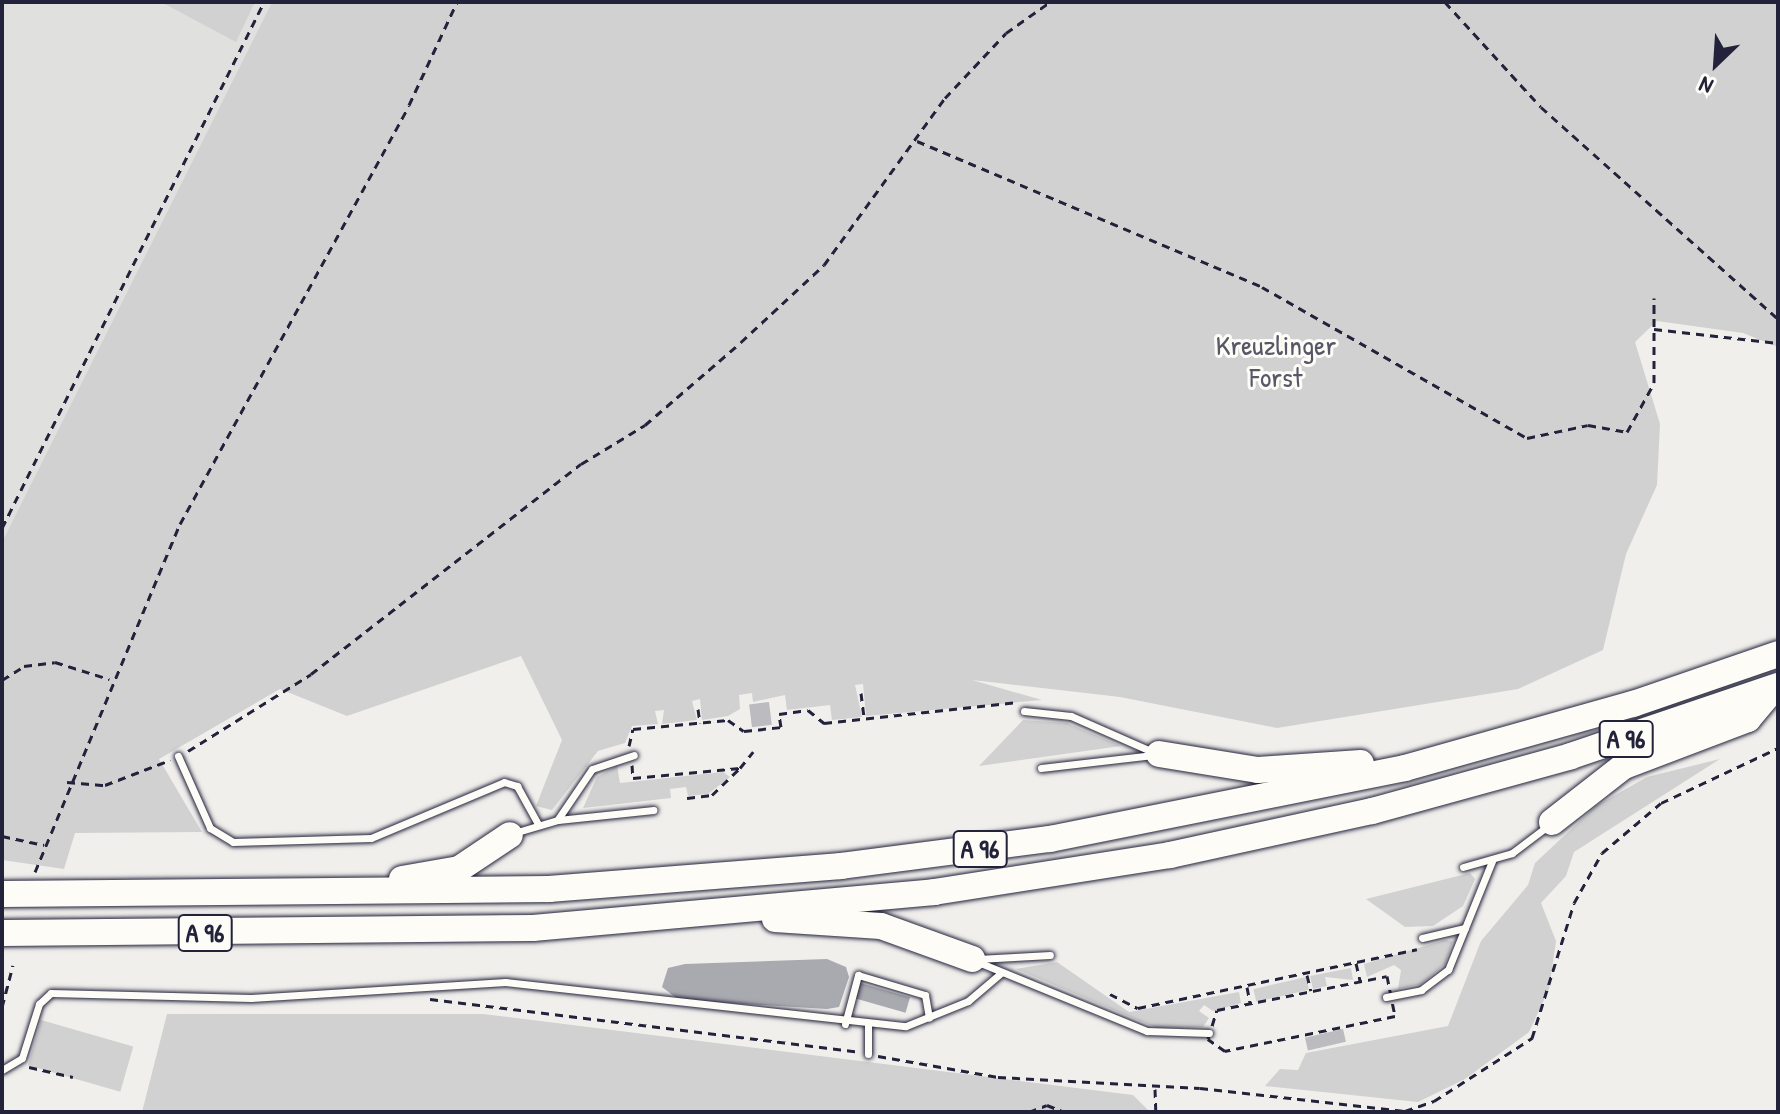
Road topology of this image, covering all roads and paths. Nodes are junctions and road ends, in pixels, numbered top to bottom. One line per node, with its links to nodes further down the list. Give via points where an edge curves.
1 (264, 2): 10 (path)
2 (457, 2): 12 (path, via 409,105 180,524)
3 (1050, 2): 5 (path, via 1006,33)
4 (1445, 2): 7 (path, via 1541,107)
5 (917, 141): 8 (path, via 1262,287 1527,438 1588,425 1627,432 1654,383); 26 (path, via 824,265 645,425 581,464 311,674)
6 (1654, 298): 8 (path)
7 (1778, 319)
8 (1654, 329): 9 (path)
9 (1778, 343)
10 (2, 528)
11 (1778, 654): 29 (highway, A 96, via 1633,704)
12 (109, 679): 13 (path, via 55,662 24,666); 30 (path)
13 (2, 680)
14 (1776, 687): 34 (highway, via 1748,719 1624,766); 44 (highway, A 96, via 1476,785 1266,837 1037,877)
15 (861, 693): 19 (path)
16 (698, 709): 20 (path)
17 (1024, 711): 19 (path, via 1020,701); 24 (lane, via 1071,716)
18 (660, 719): 21 (path)
19 (864, 719): 20 (path, via 824,723 808,710 779,714 781,727 744,731 728,720)
20 (700, 723): 21 (path)
21 (661, 727): 25 (path, via 633,729)
22 (1778, 748): 72 (path, via 1661,803 1602,853 1574,903 1532,1038 1434,1101 1405,1111)
23 (753, 752): 27 (path)
24 (1159, 754): 28 (lane); 29 (highway, via 1258,770 1349,762)
25 (632, 755): 27 (path, via 633,778); 33 (lane, via 592,769)
26 (178, 756): 30 (path, via 105,785); 35 (lane, via 210,828 233,842 371,838 504,782 517,786)
27 (740, 768): 31 (path, via 712,795)
28 (1041, 768)
29 (1405, 768): 43 (highway, A 96, via 1165,820 841,866 549,889)
30 (67, 782): 38 (path)
31 (687, 798)
32 (653, 810): 33 (lane)
33 (558, 820): 35 (lane)
34 (1552, 822): 39 (lane, via 1524,847)
35 (538, 824): 36 (lane)
36 (510, 835): 43 (highway, via 459,869 346,880)
37 (2, 836): 38 (path)
38 (44, 845): 41 (path)
39 (1492, 861): 40 (lane); 45 (lane)
40 (1463, 867)
41 (35, 872)
42 (2, 894): 43 (highway, A 96)
43 (324, 897)
44 (744, 914): 46 (highway, A 96, via 519,928); 50 (highway, via 881,926)
45 (1465, 928): 47 (lane); 60 (lane, via 1440,979)
46 (2, 933)
47 (1422, 938)
48 (1428, 947): 51 (path)
49 (1050, 955): 50 (lane)
50 (972, 959): 53 (lane)
51 (1356, 963): 54 (path); 55 (path)
52 (13, 965): 63 (path)
53 (1001, 973): 64 (lane, via 968,1001); 67 (lane, via 1147,1031)
54 (1307, 974): 56 (path); 58 (path)
55 (1360, 981): 58 (path); 60 (path, via 1387,976)
56 (1247, 987): 59 (path, via 1138,1008); 62 (path)
57 (403, 990): 65 (lane, via 505,982); 68 (path, via 439,1002); 69 (lane, via 251,998 51,993 39,1004)
58 (1311, 991): 62 (path)
59 (1110, 994)
60 (1395, 995): 61 (lane); 67 (path, via 1395,1016 1225,1051)
61 (1386, 997)
62 (1250, 1003): 67 (path, via 1217,1010)
63 (2, 1007)
64 (929, 1018): 65 (lane, via 925,995 858,975); 66 (lane, via 906,1026)
65 (845, 1024): 66 (lane)
66 (868, 1025): 68 (lane)
67 (1208, 1033)
68 (868, 1054): 72 (path, via 998,1077)
69 (14, 1067): 70 (lane); 71 (path)
70 (2, 1070)
71 (73, 1077)
72 (1155, 1089): 75 (path)
73 (1029, 1112): 74 (path, via 1047,1105)
74 (1064, 1112)
75 (1156, 1112)

